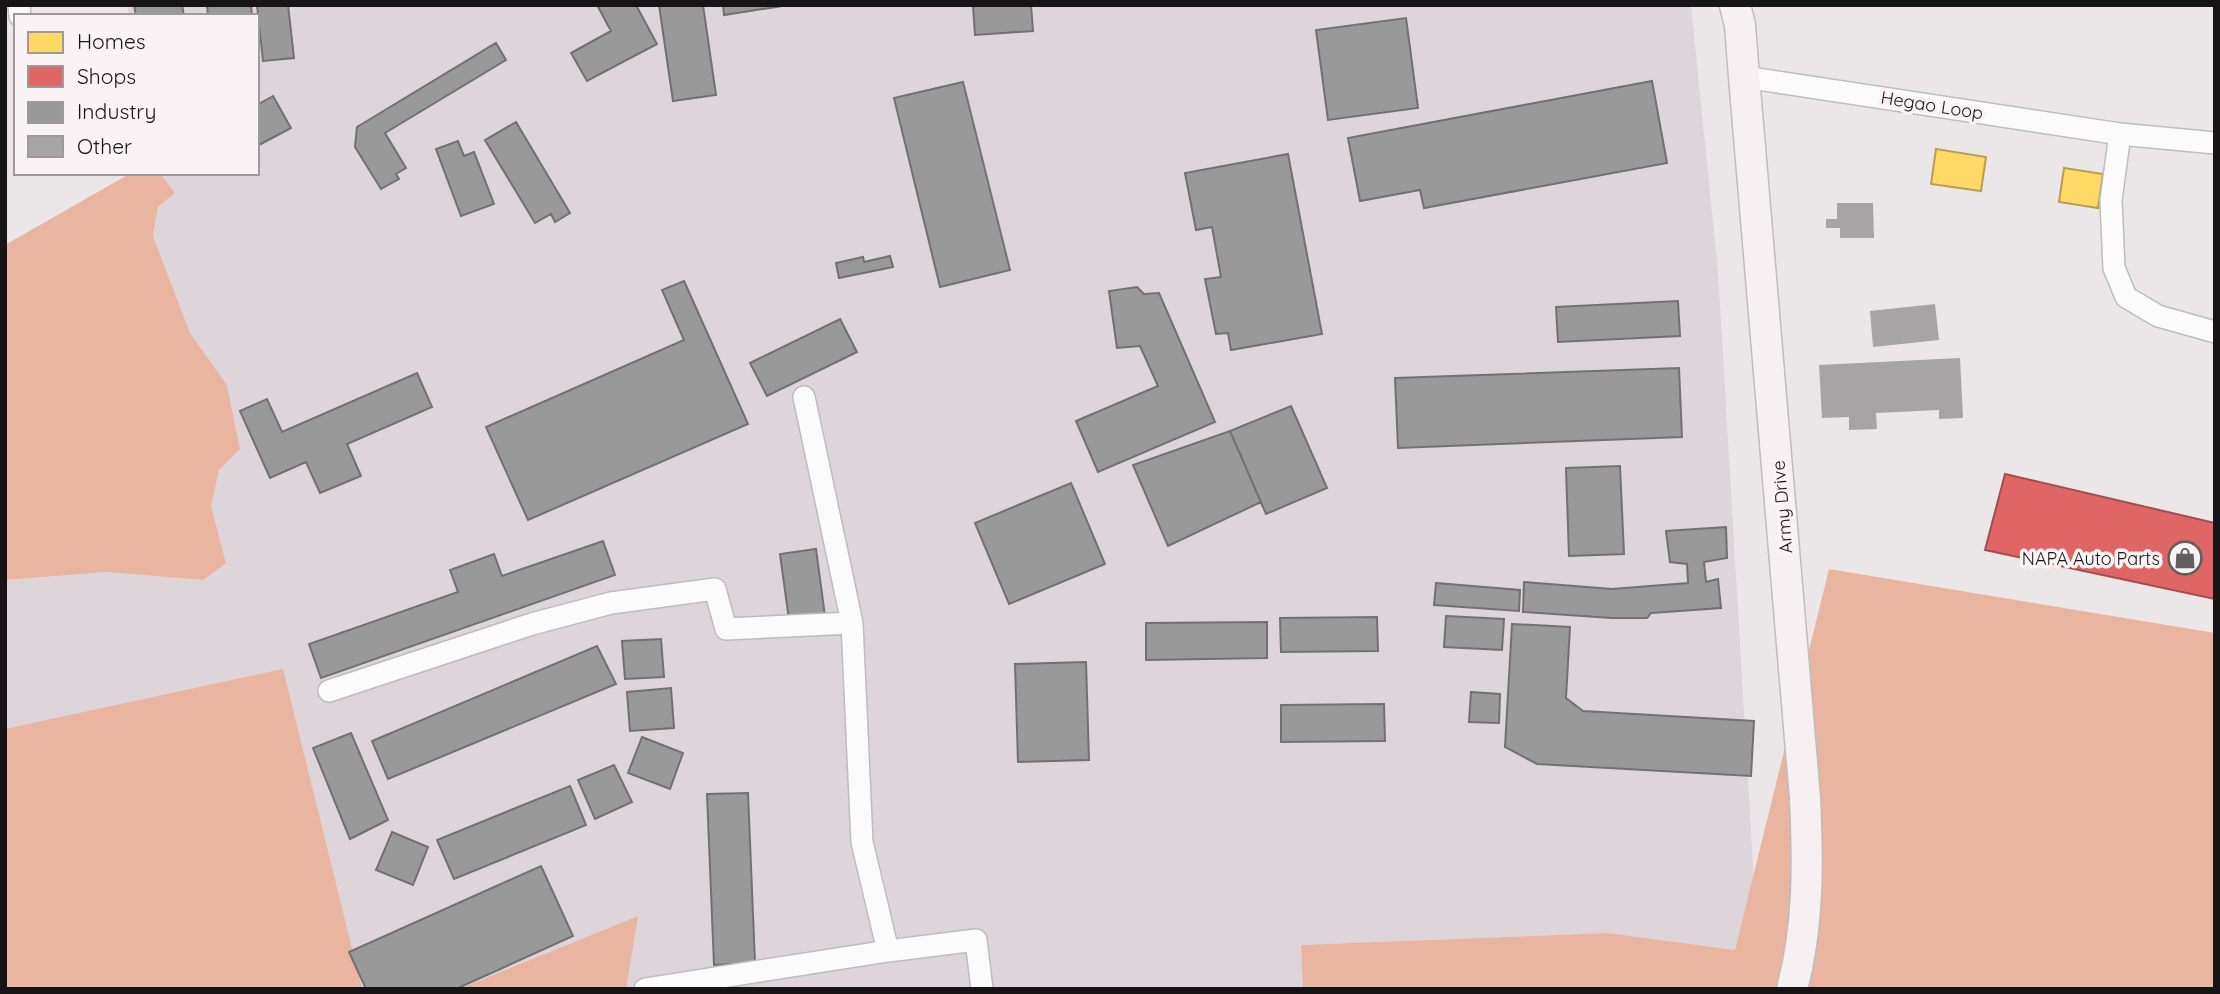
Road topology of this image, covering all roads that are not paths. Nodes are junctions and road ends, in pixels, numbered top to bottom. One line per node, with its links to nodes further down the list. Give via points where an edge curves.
1 (1739, 12): 2 (main road, Army Drive)
2 (1744, 77): 3 (street, Hegao Loop); 12 (main road, Army Drive, via 1805,797 1806,905)
3 (2120, 134): 4 (street, Hegao Loop); 5 (street, via 2111,200 2114,268 2126,297 2158,316)
4 (2215, 143)
5 (2215, 332)
6 (804, 397): 7 (street)
7 (852, 623): 8 (street, via 726,629 715,589 598,607 532,624); 9 (street, via 862,842)
8 (329, 691)
9 (888, 951): 10 (street); 11 (street, via 976,940)
10 (645, 989)
11 (982, 989)
12 (1793, 989)

